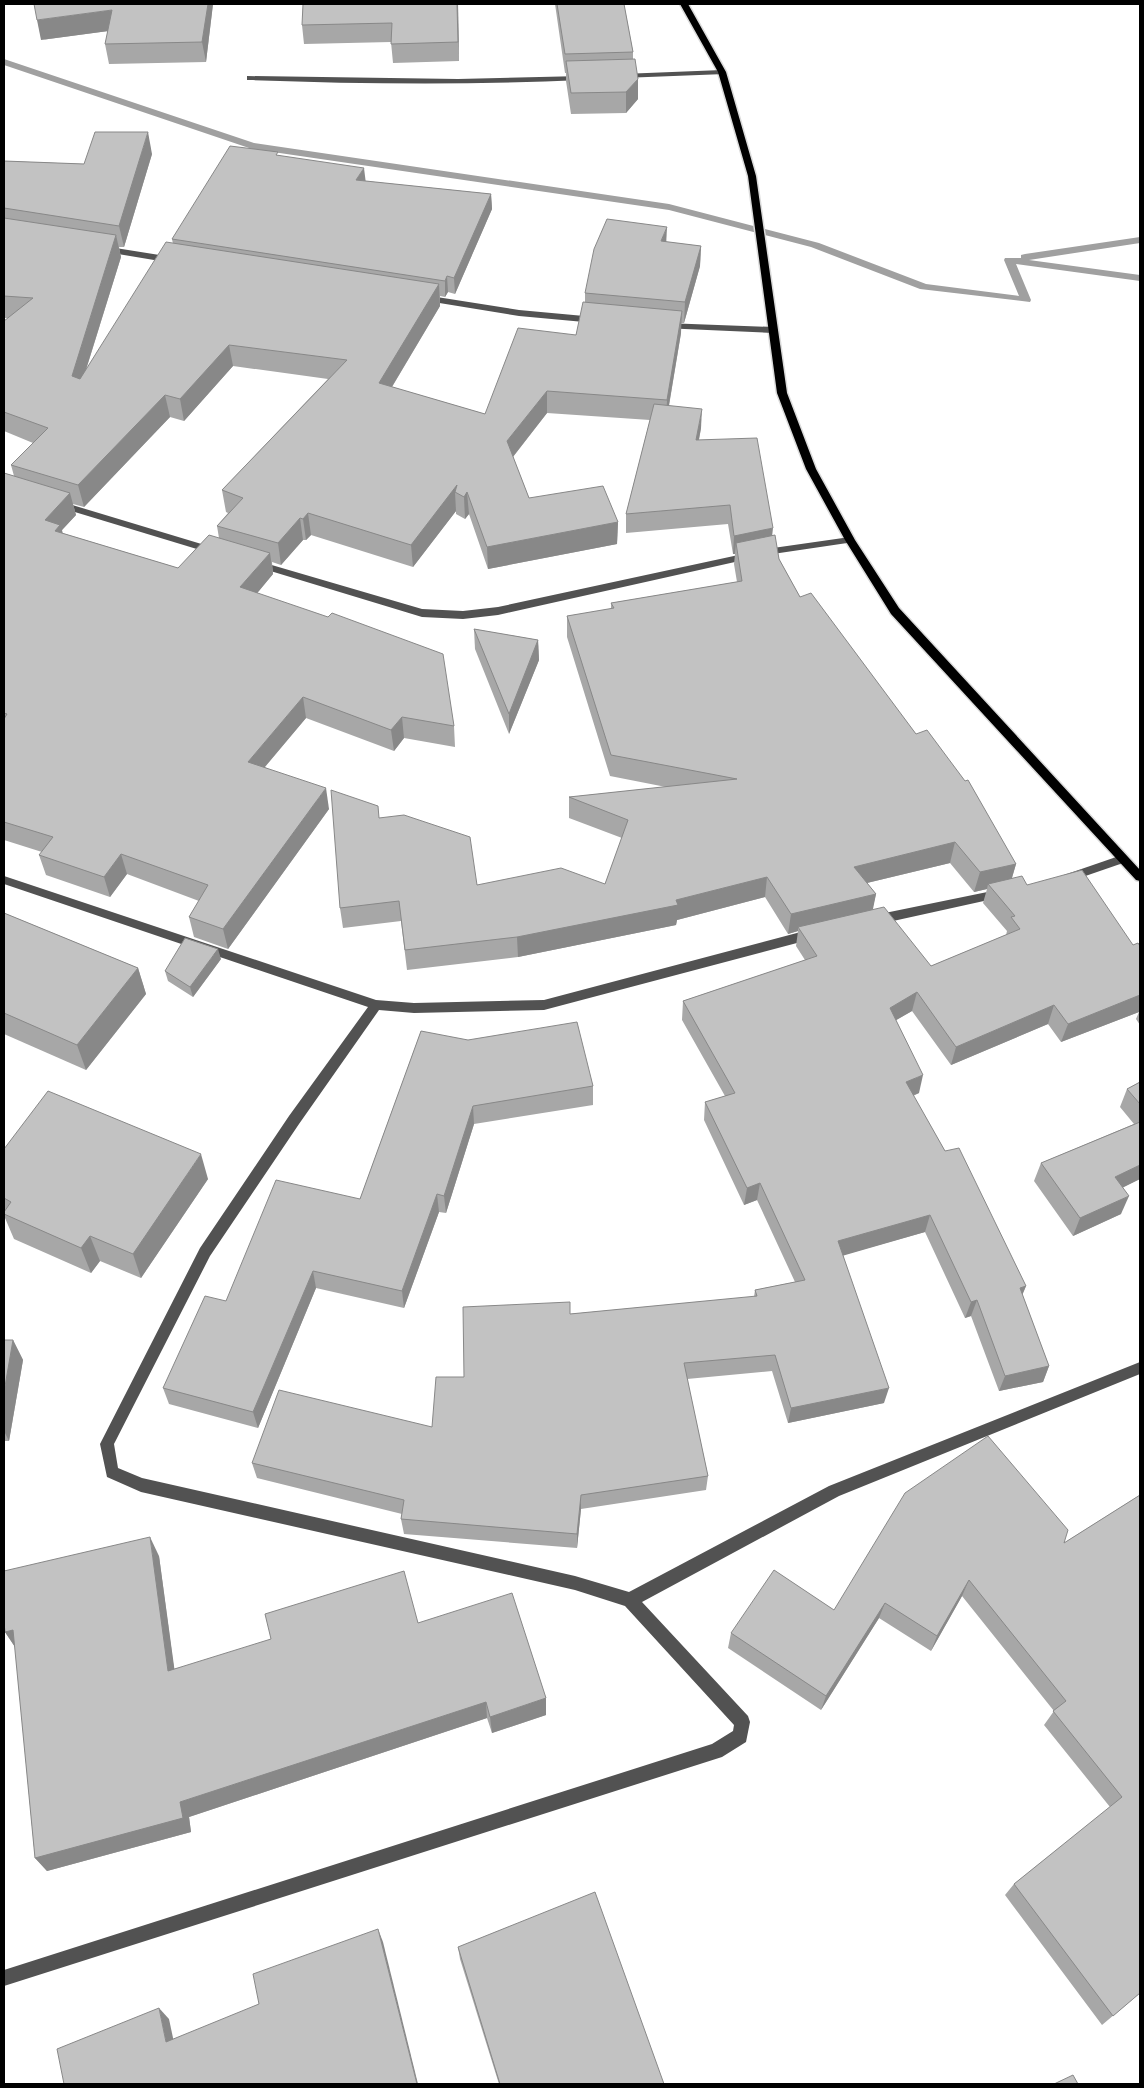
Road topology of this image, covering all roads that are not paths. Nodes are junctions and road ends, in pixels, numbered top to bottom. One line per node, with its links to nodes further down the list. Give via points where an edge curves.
1 (684, 4): 2 (main road)
2 (722, 72): 3 (street); 11 (main road, via 752,176)
3 (613, 77)
4 (250, 78): 5 (street, via 533,81)
5 (593, 78)
6 (96, 248): 7 (street)
7 (185, 262)
8 (411, 296): 9 (street, via 519,313)
9 (607, 321)
10 (656, 326): 11 (street)
11 (773, 330): 13 (main road, via 782,393 811,469)
12 (51, 502): 14 (street)
13 (850, 540): 15 (street, via 766,552 498,611 463,615 422,613); 16 (main road, via 896,611)
14 (222, 553)
15 (251, 562)
16 (1122, 859): 17 (main road); 19 (street, via 1081,876)
17 (1140, 877)
18 (4, 880): 23 (street)
19 (1051, 882)
20 (1012, 890): 21 (street)
21 (866, 922)
22 (827, 931): 23 (street, via 544,1005 414,1008)
23 (376, 1005): 25 (street, via 205,1252 107,1444 112,1472 141,1485 575,1583)
24 (1140, 1368): 25 (street, via 834,1491)
25 (630, 1600): 26 (street, via 742,1722 740,1736 706,1754)
26 (4, 1978)

